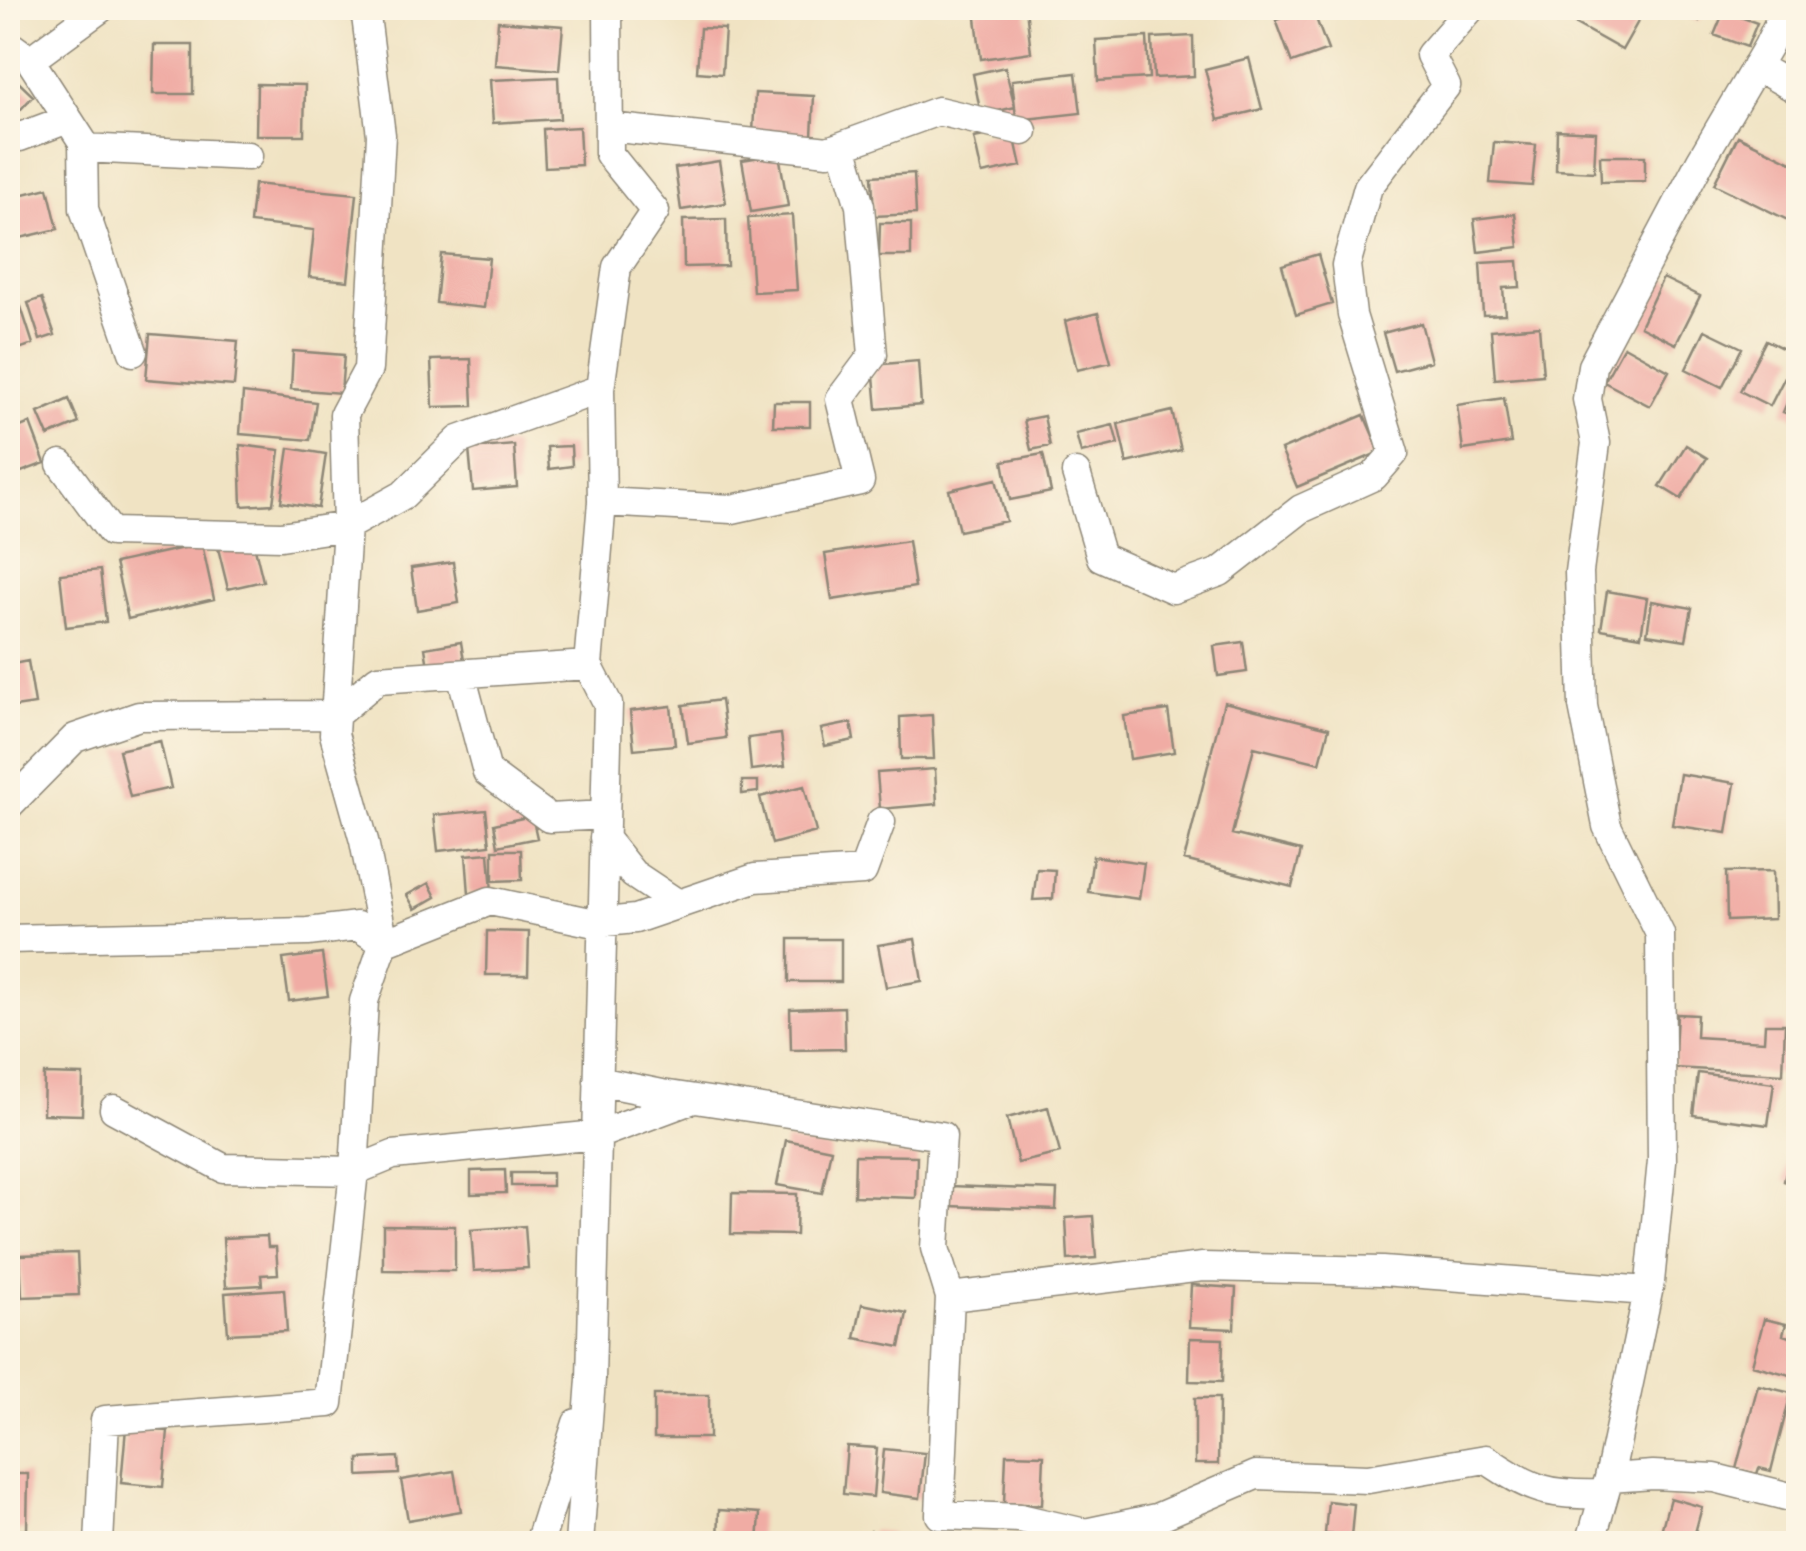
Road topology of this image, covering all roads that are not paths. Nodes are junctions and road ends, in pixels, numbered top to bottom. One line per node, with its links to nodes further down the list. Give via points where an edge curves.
1 (101, 8): 6 (street)
2 (365, 8): 21 (street, via 381,136 368,369 344,414)
3 (608, 8): 10 (street)
4 (1472, 8): 19 (street, via 1430,55 1446,86 1368,187 1346,264 1352,315 1394,453 1374,476 1301,509 1220,572 1173,590 1101,557)
5 (1786, 8): 7 (street)
6 (19, 52): 9 (street)
7 (1756, 66): 8 (street); 38 (street, via 1592,366 1587,399 1596,443 1580,572 1583,706 1607,826 1660,934 1662,1161)
8 (1798, 90)
9 (68, 119): 12 (street, via 20,137); 14 (street)
10 (608, 127): 13 (street, via 828,151); 17 (street, via 609,154 655,211 617,267)
11 (1023, 131): 13 (street, via 938,111)
12 (8, 134)
13 (842, 146): 20 (street, via 860,206 873,354 840,399 860,482 732,508)
14 (82, 148): 15 (street); 16 (street, via 84,210)
15 (248, 156)
16 (133, 352)
17 (600, 389): 20 (street); 21 (street, via 460,440 403,495)
18 (61, 464): 21 (street, via 111,532 281,536)
19 (1076, 473)
20 (602, 502): 22 (street)
21 (347, 526): 24 (street)
22 (588, 665): 23 (street); 28 (street, via 608,704)
23 (462, 674): 24 (street, via 378,679); 28 (street, via 487,772 549,818)
24 (335, 715): 25 (street, via 138,716 75,738); 32 (street)
25 (21, 780): 26 (street)
26 (8, 806)
27 (881, 822): 29 (street, via 863,871 755,878)
28 (605, 826): 29 (street, via 633,874); 30 (street)
29 (678, 904): 30 (street)
30 (602, 922): 32 (street, via 490,902); 33 (street)
31 (8, 939): 32 (street, via 357,926)
32 (384, 942): 37 (street, via 364,1001)
33 (598, 1080): 34 (street); 36 (street)
34 (692, 1099): 36 (street); 39 (street, via 942,1136 935,1248)
35 (114, 1109): 37 (street, via 223,1168)
36 (597, 1135): 37 (street, via 393,1156); 40 (street)
37 (354, 1171): 43 (street, via 329,1403 106,1420)
38 (1648, 1291): 39 (street, via 1382,1271 1202,1267); 41 (street)
39 (950, 1297): 41 (street, via 940,1515 1020,1518 1085,1533 1156,1518 1256,1475 1368,1479 1486,1459 1526,1486 1574,1495)
40 (591, 1379): 44 (street); 45 (street)
41 (1606, 1486): 42 (street, via 1653,1475 1716,1478); 46 (street)
42 (1798, 1499)
43 (99, 1544)
44 (539, 1544)
45 (579, 1544)
46 (1590, 1544)

